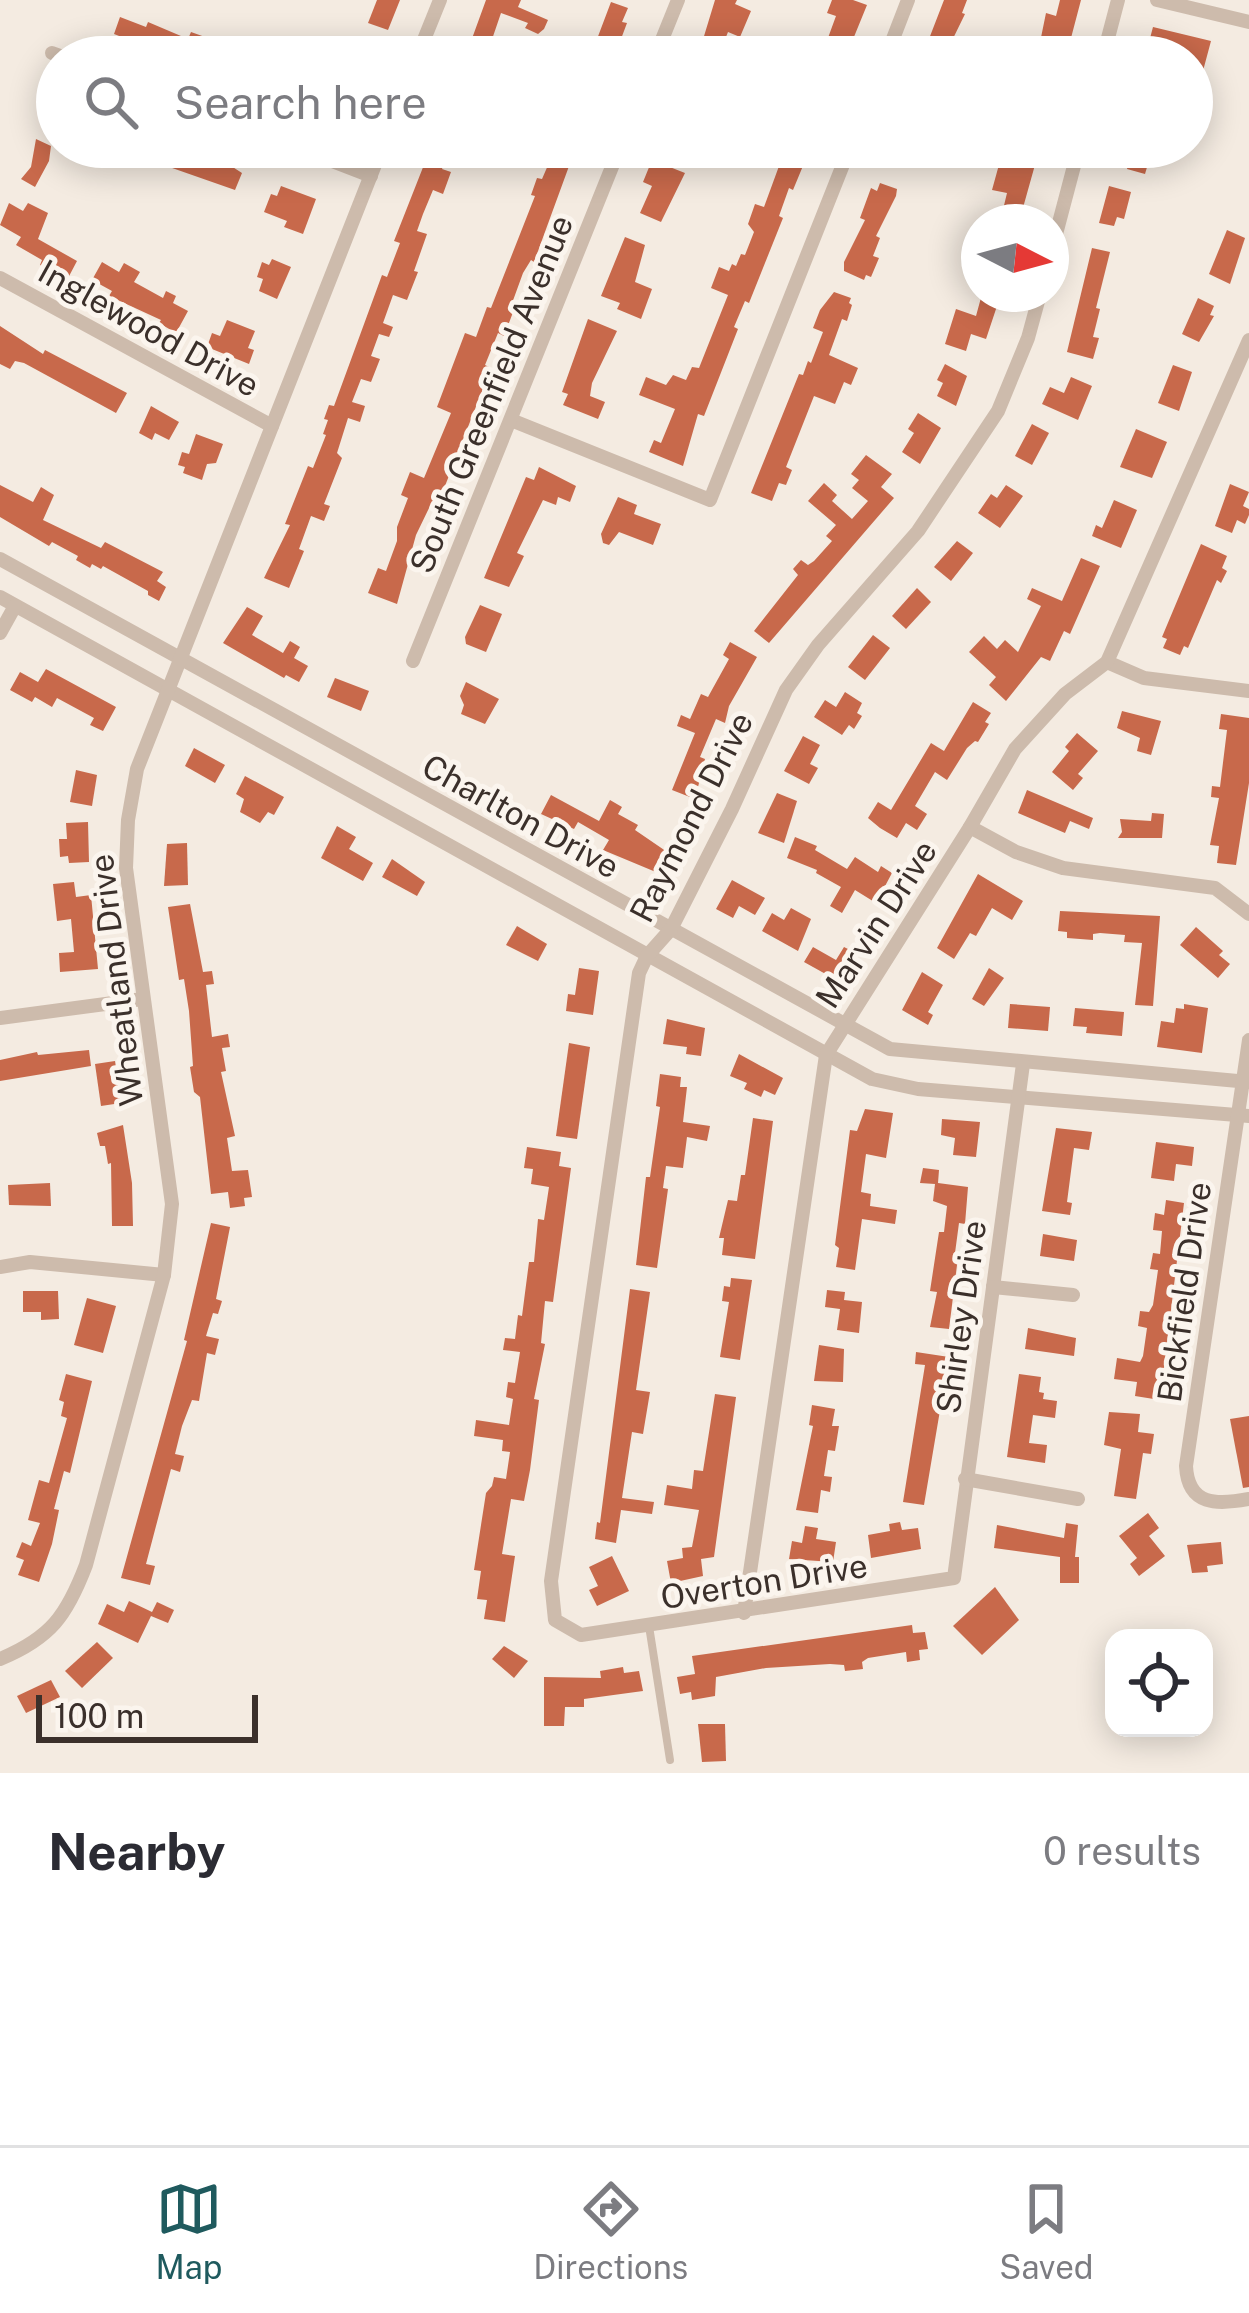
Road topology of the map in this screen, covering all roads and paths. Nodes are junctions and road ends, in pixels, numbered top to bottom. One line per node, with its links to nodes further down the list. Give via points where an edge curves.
1 (440, 0): 7 (street)
2 (678, 0): 8 (street)
3 (908, 0): 9 (street)
4 (1118, 0): 10 (street)
5 (1157, 0): 6 (street)
6 (1249, 22)
7 (426, 36)
8 (664, 36)
9 (894, 36)
10 (1109, 36)
11 (350, 168): 16 (street)
12 (373, 168): 16 (street, Wheatland Drive)
13 (612, 168): 21 (street, South Greenfield Avenue)
14 (842, 168): 21 (street, via 710,500)
15 (1073, 168): 17 (street)
16 (370, 176): 22 (street, Wheatland Drive)
17 (1064, 204)
18 (0, 278): 22 (street, Inglewood Drive)
19 (1035, 312): 34 (street, Raymond Drive, via 998,411 918,531 786,690)
20 (1249, 340): 29 (street, Marvin Drive)
21 (511, 420): 28 (street, South Greenfield Avenue)
22 (272, 426): 27 (street, Wheatland Drive)
23 (0, 559): 27 (street, Charlton Drive)
24 (0, 597): 25 (street, Charlton Drive)
25 (15, 606): 26 (street); 30 (street, Charlton Drive)
26 (0, 633)
27 (178, 657): 30 (street, Wheatland Drive); 34 (street, Charlton Drive)
28 (413, 661)
29 (1107, 662): 31 (street, via 1144,678); 32 (street, Marvin Drive, via 1015,749)
30 (166, 689): 35 (street, Charlton Drive); 36 (street, Wheatland Drive, via 137,769 126,844)
31 (1249, 691)
32 (970, 827): 33 (street, via 1064,868 1215,888); 38 (street, Marvin Drive)
33 (1249, 914)
34 (670, 929): 35 (street, Raymond Drive); 38 (street, Charlton Drive)
35 (647, 956): 40 (street, Charlton Drive); 55 (street, Raymond Drive, via 634,991 551,1581 555,1620)
36 (143, 999): 37 (street); 46 (street, Wheatland Drive, via 172,1204)
37 (0, 1018)
38 (844, 1025): 40 (street, Marvin Drive); 41 (street, Charlton Drive, via 898,1052)
39 (1249, 1040): 42 (street, Bickfield Drive)
40 (826, 1055): 43 (street, Charlton Drive, via 887,1085); 53 (street, Marvin Drive)
41 (1023, 1064): 42 (street, Charlton Drive); 43 (street, Shirley Drive)
42 (1245, 1081): 44 (street, Bickfield Drive)
43 (1020, 1098): 44 (street, Charlton Drive); 47 (street, Shirley Drive)
44 (1243, 1116): 51 (street, Bickfield Drive, via 1186,1476 1209,1502)
45 (0, 1267): 46 (street, via 29,1262)
46 (164, 1275): 56 (street, Wheatland Drive, via 70,1605 51,1630)
47 (993, 1287): 48 (street); 49 (street, Shirley Drive)
48 (1072, 1295)
49 (964, 1479): 50 (street); 52 (street, Shirley Drive)
50 (1078, 1498)
51 (1249, 1498)
52 (954, 1578): 53 (street, Overton Drive)
53 (744, 1612): 54 (street, Overton Drive)
54 (650, 1626): 55 (street, Overton Drive); 57 (lane)
55 (581, 1635)
56 (0, 1659)
57 (670, 1760)

